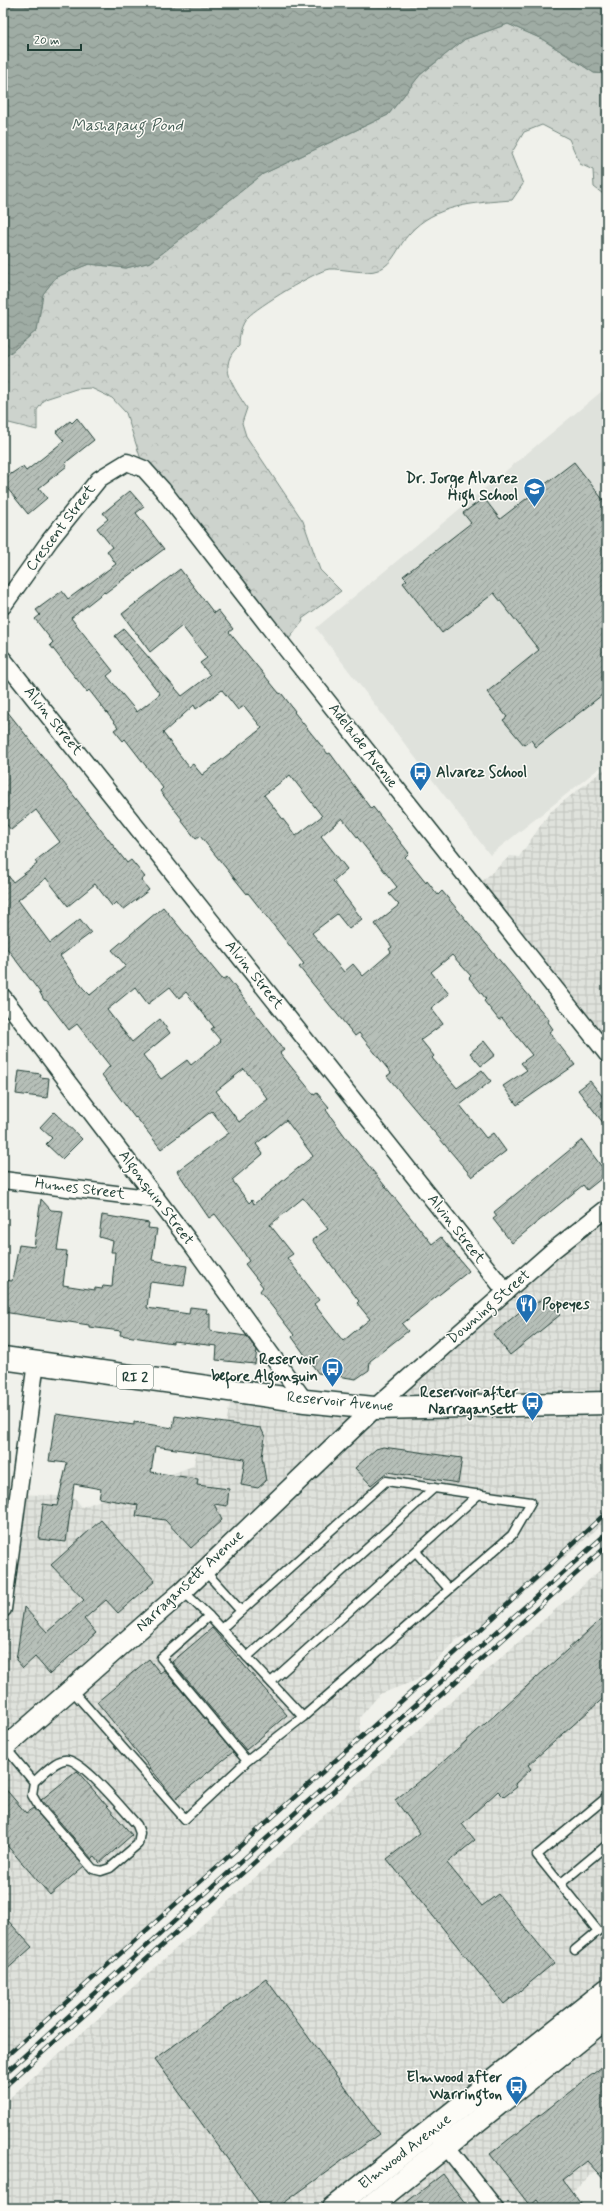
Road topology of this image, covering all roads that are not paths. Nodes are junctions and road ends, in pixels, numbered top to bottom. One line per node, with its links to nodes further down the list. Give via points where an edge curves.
1 (108, 473): 2 (street, Crescent Street, via 99,479 50,540); 6 (street, Adelaide Avenue, via 127,462 144,469 162,489)
2 (3, 606)
3 (3, 659): 10 (street, Alvin Street)
4 (3, 997): 5 (street, Algonquin Street)
5 (11, 1016): 8 (street, Algonquin Street)
6 (607, 1054)
7 (3, 1180): 8 (street, Humes Street)
8 (156, 1199): 13 (street, Algonquin Street)
9 (607, 1208): 10 (street, Downing Street)
10 (506, 1292): 15 (street, Downing Street)
11 (3, 1358): 12 (main road, Reservoir Avenue / RI 2)
12 (36, 1362): 13 (main road, Reservoir Avenue / RI 2); 22 (street)
13 (305, 1401): 15 (main road, Reservoir Avenue / RI 2)
14 (607, 1403): 15 (main road, Reservoir Avenue / RI 2)
15 (374, 1408): 19 (street, Narragansett Avenue)
16 (434, 1488): 17 (lane); 23 (lane, via 386,1481); 26 (lane)
17 (480, 1494): 18 (lane); 20 (lane, via 531,1502 512,1535)
18 (416, 1552): 20 (lane); 27 (lane)
19 (204, 1569): 21 (street, Narragansett Avenue); 23 (lane)
20 (449, 1589): 29 (lane)
21 (183, 1591): 24 (lane); 28 (street, Narragansett Avenue)
22 (3, 1609)
23 (241, 1611): 25 (lane)
24 (209, 1616): 25 (lane); 31 (lane, via 161,1658)
25 (221, 1629): 26 (lane)
26 (247, 1657): 27 (lane)
27 (271, 1682): 29 (lane)
28 (71, 1689): 30 (street, Narragansett Avenue); 31 (lane, via 185,1819)
29 (303, 1717): 31 (lane)
30 (4, 1748): 32 (lane)
31 (247, 1761)
32 (34, 1782): 32 (lane, via 32,1795 39,1807 93,1869 101,1871 110,1868 138,1844 140,1833 137,1825 85,1769 72,1760 64,1760)
33 (607, 1797): 35 (lane, via 537,1854)
34 (607, 1845): 35 (lane)
35 (560, 1884): 36 (lane, via 598,1931)
36 (575, 1950)
37 (599, 1996): 38 (street); 39 (main road, Elmwood Avenue)
38 (606, 2020): 40 (main road, Elmwood Avenue)
39 (433, 2129): 40 (street); 41 (main road, Elmwood Avenue)
40 (446, 2146): 42 (main road, Elmwood Avenue); 43 (street)
41 (334, 2208)
42 (368, 2208)
43 (495, 2208)

